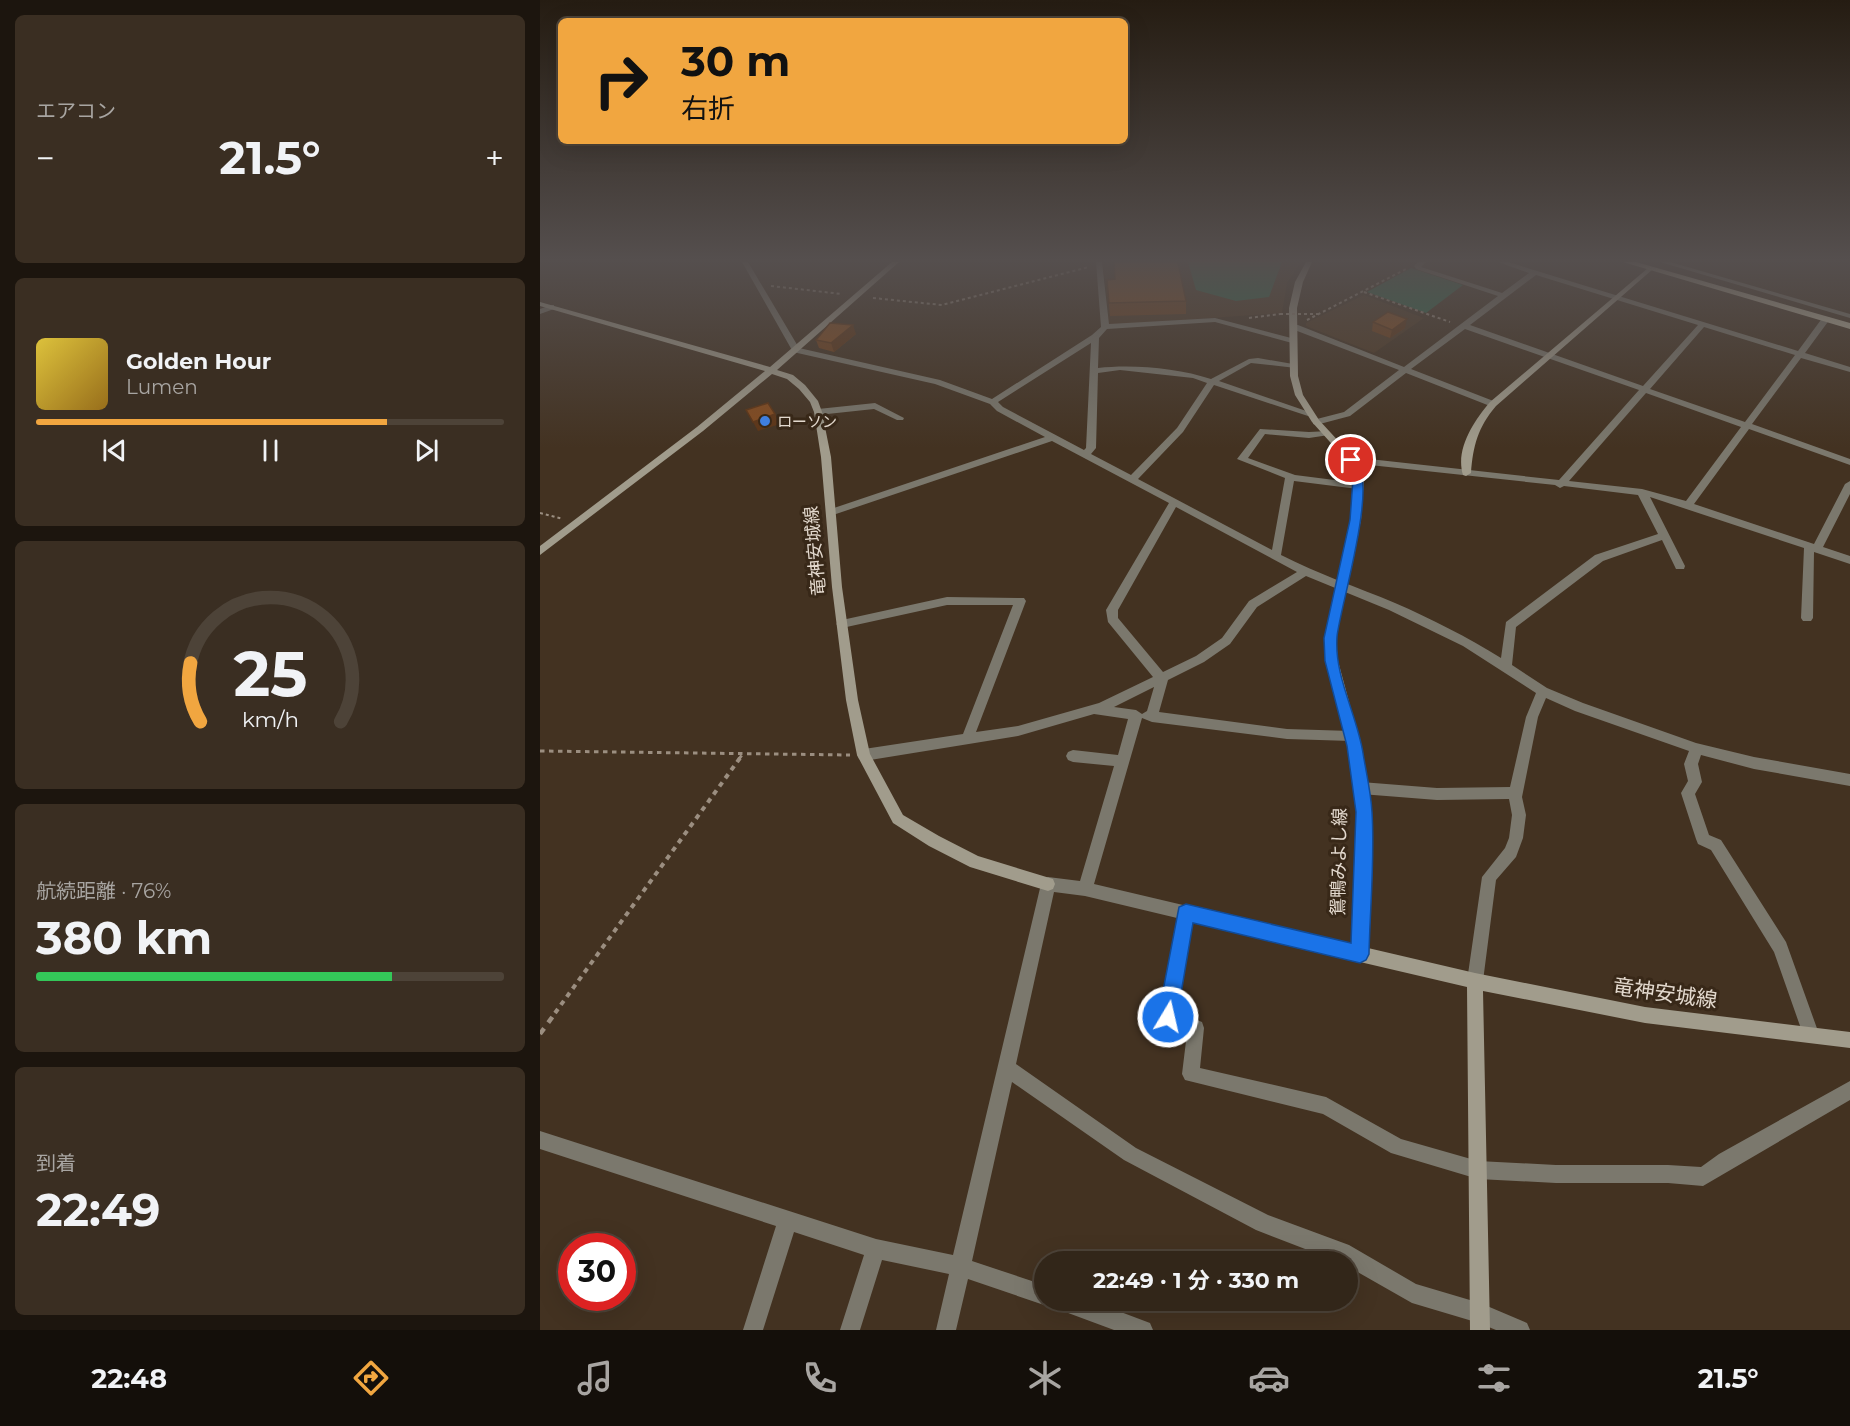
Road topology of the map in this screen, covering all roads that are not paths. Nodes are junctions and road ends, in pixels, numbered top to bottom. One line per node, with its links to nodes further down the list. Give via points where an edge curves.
1 (610, 324): 20 (street, 竜神安城線)
2 (781, 324): 15 (street)
3 (825, 324): 15 (street)
4 (1152, 324): 11 (street)
5 (1230, 324): 14 (street)
6 (1468, 324): 10 (street)
7 (1587, 324): 17 (street)
8 (1703, 324): 16 (street); 24 (street)
9 (1822, 324): 16 (street)
10 (1465, 326): 17 (street); 19 (street)
11 (1106, 327): 13 (street)
12 (1295, 327): 14 (street, 鴛鴨みよし線); 19 (street)
13 (1095, 337): 22 (street); 25 (street)
14 (1292, 341): 18 (street, 鴛鴨みよし線)
15 (796, 350): 20 (street); 25 (street, via 937,382)
16 (1798, 354): 21 (street); 30 (street)
17 (1551, 356): 24 (street); 26 (street)
18 (1293, 366): 23 (street, via 1249,361); 29 (street, 鴛鴨みよし線, via 1299,395)
19 (1407, 369): 26 (street); 29 (street, via 1347,414)
20 (770, 370): 27 (street, 竜神安城線, via 790,377 802,387); 48 (street)
21 (1850, 370)
22 (1094, 371): 23 (street, via 1141,369); 33 (street, via 1091,448)
23 (1213, 381): 29 (street); 38 (street, via 1180,430)
24 (1643, 389): 30 (street); 40 (street)
25 (993, 402): 32 (street)
26 (1493, 404): 36 (street, via 1479,420 1467,444)
27 (818, 412): 28 (street, via 875,406); 45 (street, 竜神安城線)
28 (900, 418)
29 (1313, 418): 31 (street, 鴛鴨みよし線)
30 (1747, 425): 35 (street); 44 (street)
31 (1326, 433): 34 (street, 鴛鴨みよし線); 37 (street, via 1263,431 1242,459)
32 (1054, 437): 33 (street); 45 (street)
33 (1086, 454): 38 (street)
34 (1351, 460): 36 (street); 41 (street, 鴛鴨みよし線, via 1356,467)
35 (1850, 462)
36 (1466, 473): 40 (street)
37 (1290, 477): 41 (street); 49 (street)
38 (1133, 479): 43 (street)
39 (1850, 484): 47 (street)
40 (1560, 485): 42 (street)
41 (1358, 486): 53 (street, 鴛鴨みよし線, via 1356,520)
42 (1642, 492): 44 (street); 46 (street)
43 (1174, 501): 49 (street); 57 (street, via 1112,610 1112,619)
44 (1688, 505): 47 (street)
45 (832, 512): 55 (street, 竜神安城線)
46 (1663, 536): 51 (street); 56 (street, via 1599,558 1510,625)
47 (1813, 547): 50 (street); 54 (street)
48 (540, 551)
49 (1276, 555): 52 (street)
50 (1850, 560)
51 (1680, 566)
52 (1305, 572): 53 (street); 57 (street, via 1253,604 1226,640)
53 (1343, 587): 56 (street, via 1393,607); 62 (street, 鴛鴨みよし線, via 1330,638 1332,661)
54 (1807, 618)
55 (842, 624): 63 (street, via 947,601 1020,601); 65 (street, 竜神安城線)
56 (1506, 666): 58 (street)
57 (1162, 680): 59 (street); 61 (street)
58 (1543, 691): 64 (street); 70 (street, via 1532,717)
59 (1092, 710): 60 (street); 63 (street, via 1018,731)
60 (1136, 715): 61 (street); 67 (street)
61 (1152, 717): 62 (street, via 1287,734)
62 (1352, 736): 69 (street, 鴛鴨みよし線)
63 (967, 740): 65 (street)
64 (1696, 748): 68 (street); 76 (street, via 1691,764 1695,782 1688,793 1703,839 1716,845 1780,948)
65 (864, 755): 71 (street, 竜神安城線, via 898,819 975,861)
66 (1073, 756): 67 (street)
67 (1122, 761): 72 (street)
68 (1850, 780)
69 (1361, 788): 70 (street, via 1437,794); 74 (street, 鴛鴨みよし線, via 1364,812)
70 (1516, 793): 75 (street, via 1516,838 1511,852 1489,877)
71 (1048, 884): 72 (street); 78 (street)
72 (1085, 889): 73 (street)
73 (1186, 913): 74 (street); 81 (street, via 1168,1017 1196,1028 1191,1074 1326,1106 1397,1147)
74 (1360, 954): 75 (street)
75 (1475, 981): 76 (street, 竜神安城線, via 1645,1015); 81 (street)
76 (1811, 1034): 77 (street, 竜神安城線)
77 (1850, 1040)
78 (1007, 1068): 84 (street); 87 (street, via 1131,1154 1252,1218 1342,1252 1412,1293)
79 (1850, 1090): 81 (street, via 1703,1178)
80 (540, 1140): 82 (street)
81 (1478, 1170): 87 (street)
82 (788, 1219): 83 (street); 88 (street)
83 (876, 1249): 84 (street); 89 (street)
84 (961, 1267): 85 (street); 90 (street)
85 (1034, 1292)
86 (1090, 1311): 91 (street)
87 (1480, 1322): 92 (street)
88 (753, 1330)
89 (850, 1330)
90 (946, 1330)
91 (1143, 1330)
92 (1520, 1330)

